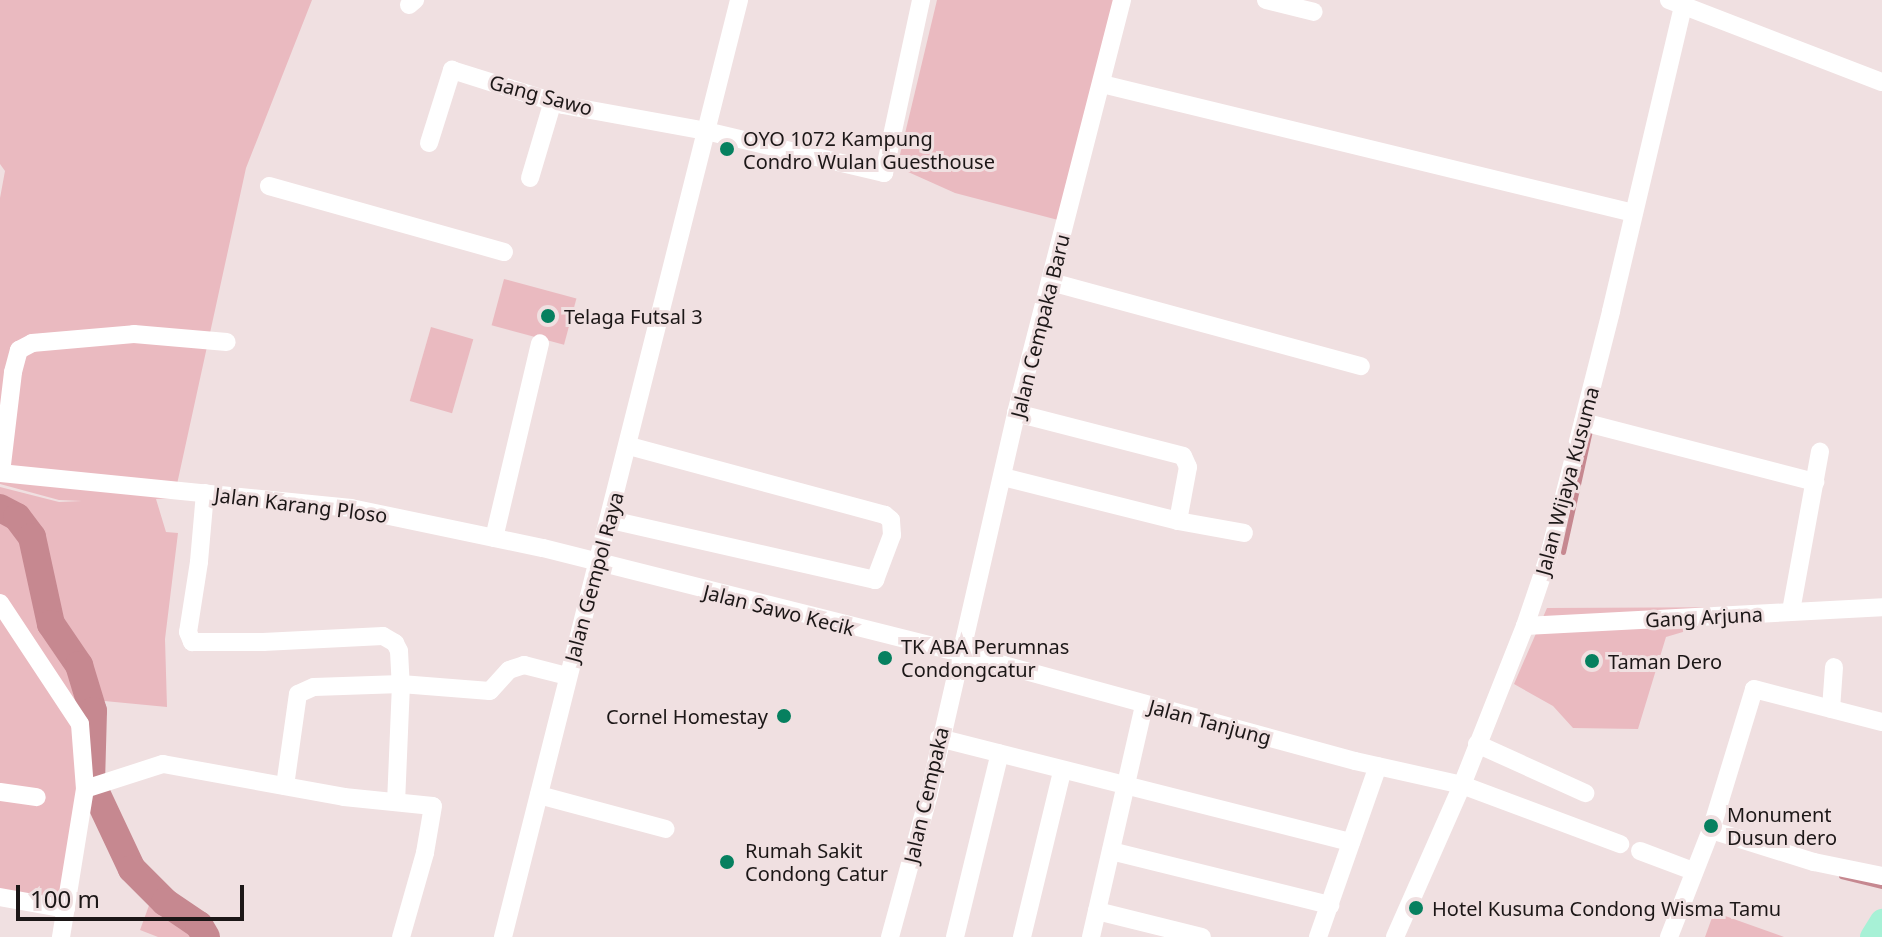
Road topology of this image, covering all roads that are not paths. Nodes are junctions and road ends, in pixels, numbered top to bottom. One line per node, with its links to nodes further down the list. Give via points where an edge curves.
1 (739, 0): 10 (street, Jalan Gempol Raya)
2 (921, 0): 10 (street, Gang Sawo, via 884,173)
3 (1122, 0): 8 (street, Jalan Cempaka Baru)
4 (1266, 0): 6 (street)
5 (1676, 3): 7 (street); 14 (street, Jalan Wijaya Kusuma)
6 (1314, 12)
7 (1882, 82)
8 (1102, 84): 14 (street); 16 (street, Jalan Cempaka Baru)
9 (553, 101): 10 (street, Gang Sawo); 11 (street, Gang Sawo, via 452,70); 12 (street)
10 (706, 131): 22 (street, Jalan Gempol Raya)
11 (429, 143)
12 (530, 178)
13 (269, 186): 15 (street)
14 (1633, 213): 21 (street, Jalan Wijaya Kusuma)
15 (504, 252)
16 (1051, 282): 19 (street); 20 (street, Jalan Cempaka Baru)
17 (227, 342): 24 (street, via 134,334 32,343 19,350)
18 (540, 343): 31 (street)
19 (1361, 366)
20 (1016, 413): 25 (street, Jalan Cempaka Baru); 29 (street, via 1183,456 1188,467)
21 (1583, 422): 26 (street); 36 (street, Jalan Wijaya Kusuma)
22 (629, 446): 28 (street, Jalan Gempol Raya); 28 (street, via 885,515 891,520 892,535 875,580)
23 (1820, 452): 26 (street)
24 (0, 473): 27 (street, Jalan Karang Ploso)
25 (1003, 477): 29 (street); 37 (street, Jalan Cempaka Baru)
26 (1815, 482): 35 (street)
27 (205, 493): 31 (street, Jalan Karang Ploso, via 351,508); 40 (street, via 188,632 192,642 383,636 399,651)
28 (611, 520): 32 (street, Jalan Gempol Raya)
29 (1178, 521): 30 (street)
30 (1244, 533)
31 (494, 538): 32 (street, Jalan Karang Ploso)
32 (598, 563): 37 (street, Jalan Sawo Kecik); 39 (street, Jalan Gempol Raya)
33 (0, 603): 50 (street, via 80,724)
34 (1882, 607): 35 (street, Gang Arjuna)
35 (1791, 611): 36 (street, Gang Arjuna)
36 (1525, 626): 45 (street, Jalan Wijaya Kusuma)
37 (960, 653): 41 (street, Jalan Tanjung); 44 (street, Jalan Cempaka)
38 (1834, 667): 42 (street)
39 (567, 676): 40 (street, via 524,665 509,670 490,691); 55 (street, Jalan Gempol Raya)
40 (401, 684): 51 (street, via 314,687 298,694); 57 (street)
41 (1144, 705): 47 (street, Jalan Tanjung); 52 (street)
42 (1831, 709): 43 (street); 59 (street, via 1754,689)
43 (1882, 722)
44 (939, 738): 46 (street); 74 (street, Jalan Cempaka)
45 (1477, 744): 49 (street, Jalan Wijaya Kusuma); 54 (street)
46 (1000, 753): 48 (street); 75 (street)
47 (1378, 766): 49 (street, Jalan Tanjung); 60 (street)
48 (1062, 772): 52 (street); 76 (street)
49 (1462, 785): 61 (street, Jalan Tanjung); 80 (street, Jalan Wijaya Kusuma)
50 (94, 786): 51 (street, via 163,764); 68 (street)
51 (285, 786): 57 (street)
52 (1126, 786): 60 (street); 62 (street)
53 (0, 792): 56 (street)
54 (1585, 793)
55 (539, 795): 58 (street); 73 (street, Jalan Gempol Raya)
56 (37, 797)
57 (396, 801): 72 (street, via 435,809)
58 (666, 829)
59 (1711, 830): 64 (street); 65 (street, via 1814,862)
60 (1351, 842): 67 (street)
61 (1620, 844)
62 (1111, 851): 67 (street); 69 (street)
63 (1640, 851): 64 (street)
64 (1693, 871): 81 (street)
65 (1882, 876)
66 (0, 897): 68 (street)
67 (1330, 905): 79 (street)
68 (66, 909): 71 (street)
69 (1097, 911): 77 (street); 78 (street)
70 (1882, 921): 82 (main road)
71 (61, 937)
72 (401, 937)
73 (503, 937)
74 (890, 937)
75 (955, 937)
76 (1022, 937)
77 (1091, 937)
78 (1202, 937)
79 (1318, 937)
80 (1395, 937)
81 (1669, 937)
82 (1872, 937)

